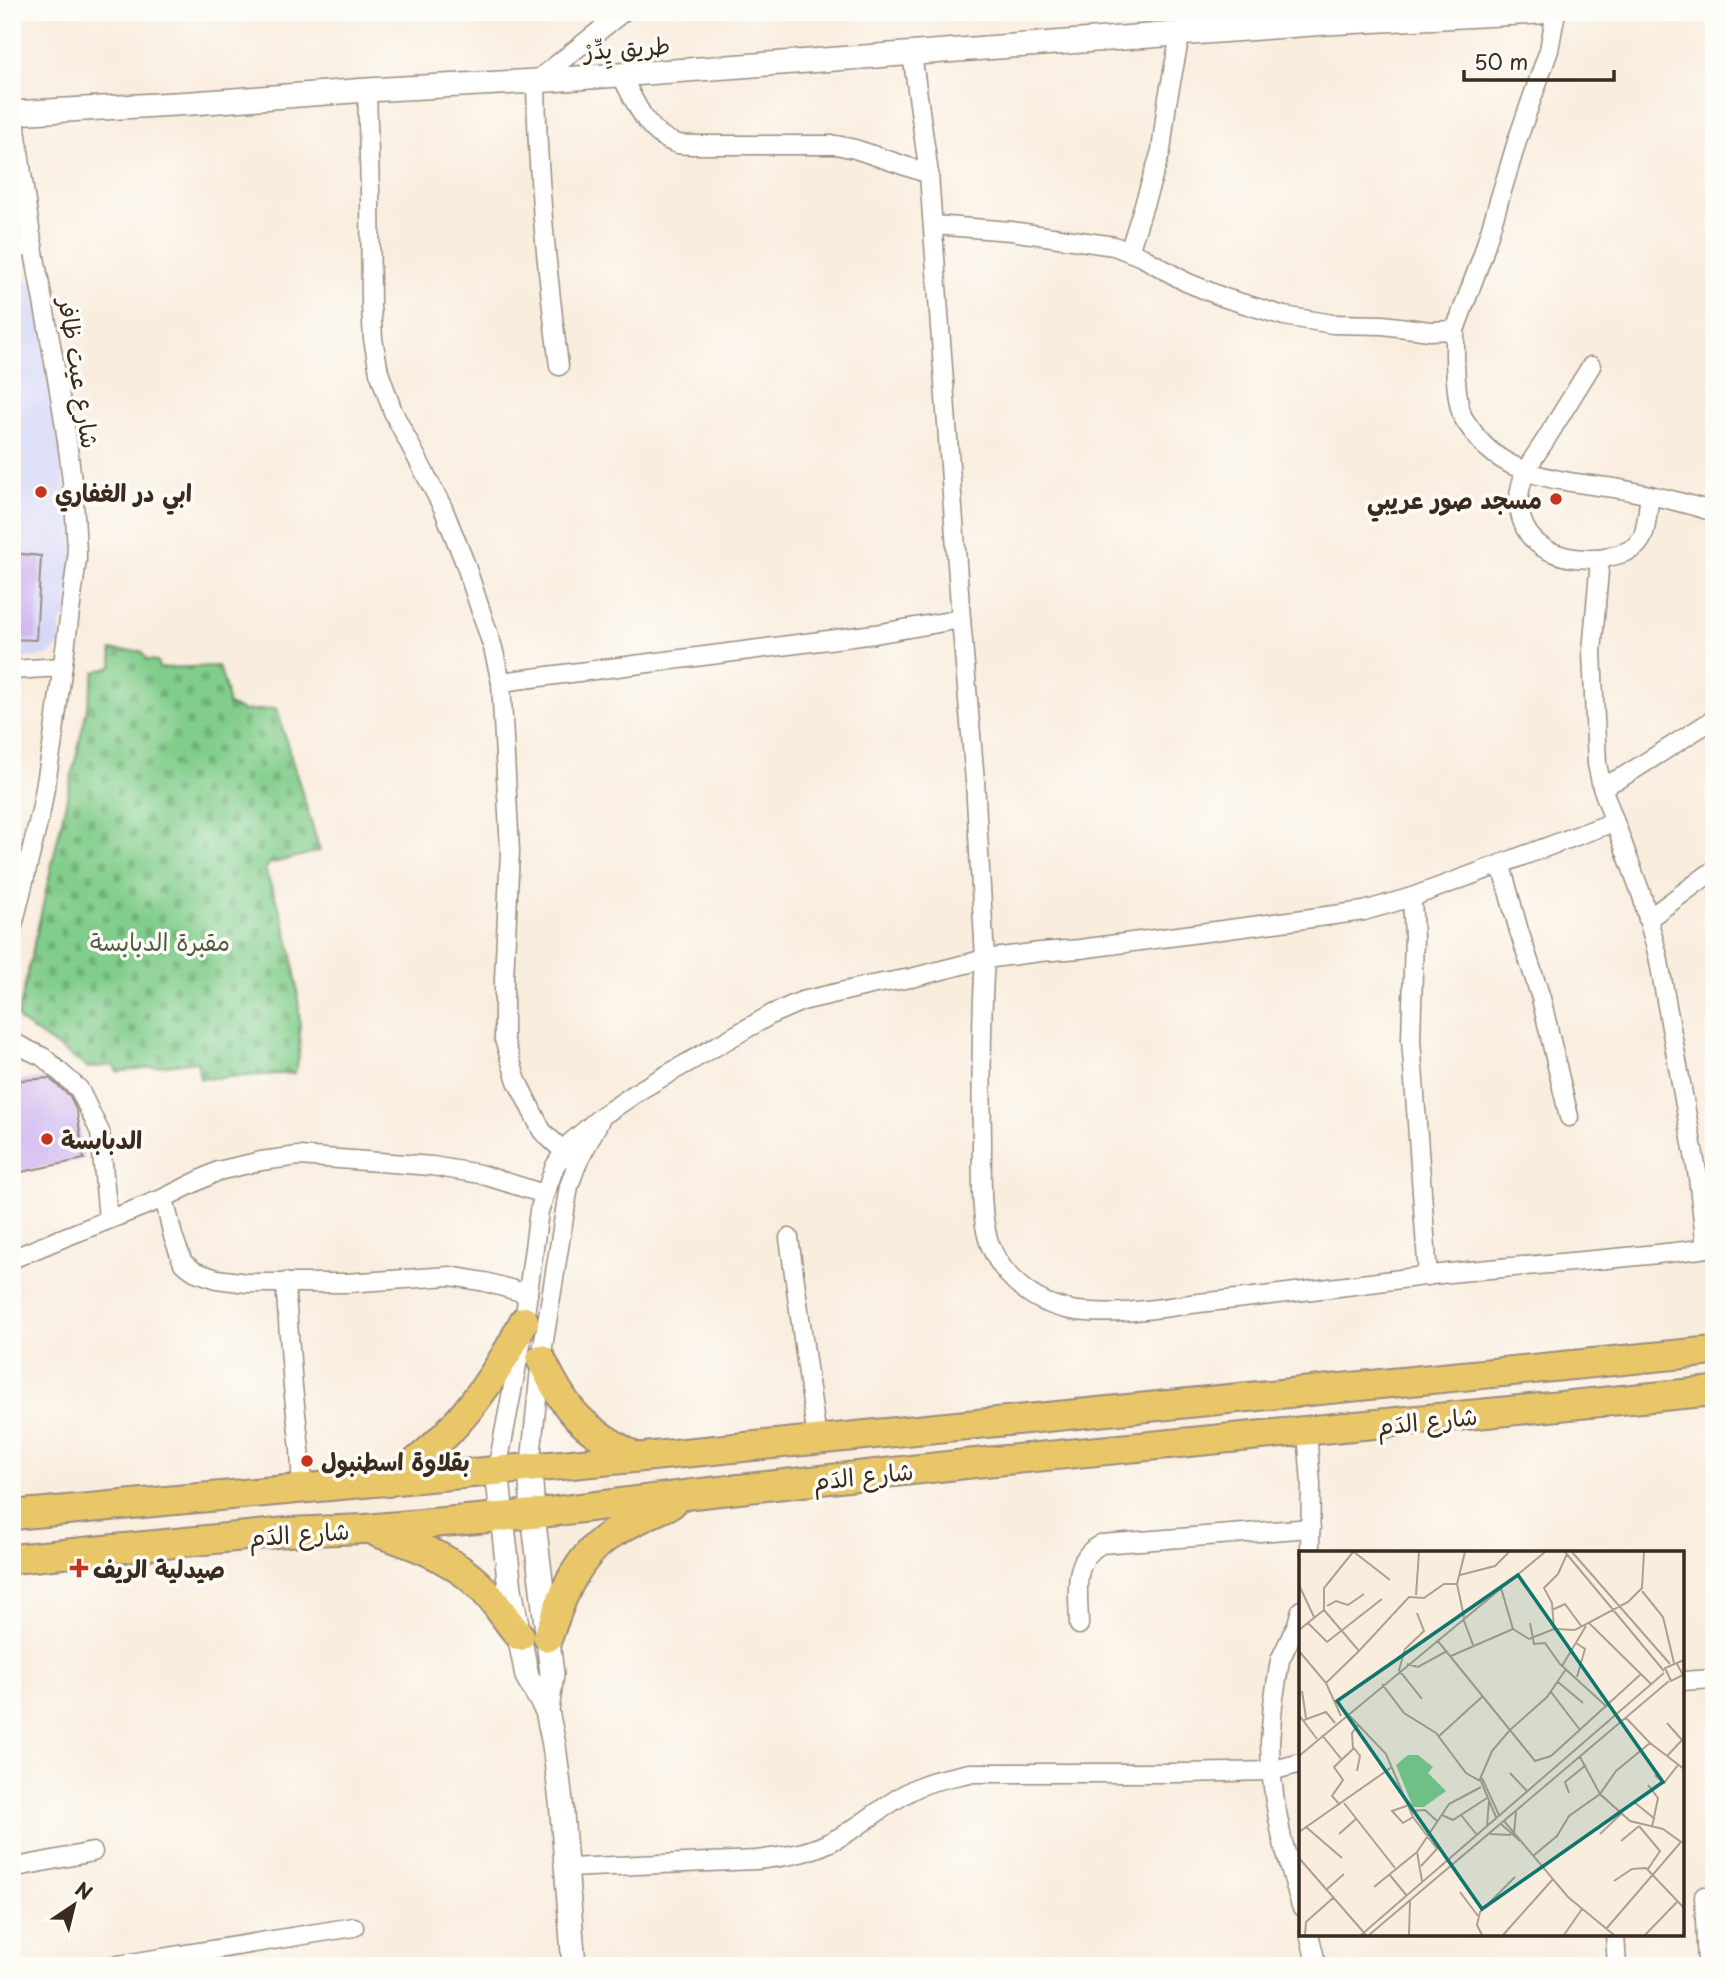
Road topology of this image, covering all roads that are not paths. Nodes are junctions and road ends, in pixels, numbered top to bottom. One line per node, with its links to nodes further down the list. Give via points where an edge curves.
1 (623, 12): 7 (street)
2 (1539, 12): 4 (street, طريق يِدِّرْ)
3 (1556, 12): 15 (street, via 1549,50)
4 (1193, 26): 5 (street, طريق يِدِّرْ); 14 (street, via 1167,103 1161,150)
5 (912, 54): 6 (street, طريق يِدِّرْ); 10 (street)
6 (620, 73): 7 (street, طريق يِدِّرْ); 10 (street, via 648,125 678,144 836,145)
7 (536, 81): 8 (street, طريق يِدِّرْ); 16 (street, via 538,163)
8 (367, 90): 9 (street, طريق يِدِّرْ); 25 (street, via 371,306 379,372 393,412 466,563)
9 (13, 113): 12 (street, شارع عيت ظافر)
10 (929, 174): 11 (street)
11 (933, 225): 14 (street, via 1011,231); 22 (street)
12 (33, 245): 13 (street); 23 (street, شارع عيت ظافر, via 68,448 76,529 77,559)
13 (12, 250)
14 (1129, 251): 15 (street, via 1224,298 1284,316 1332,324)
15 (1455, 330): 18 (street, via 1455,372 1463,416 1480,443)
16 (559, 366)
17 (1591, 366): 18 (street)
18 (1526, 472): 19 (street); 21 (street, via 1520,496 1524,529 1555,554)
19 (1650, 495): 20 (street); 21 (street, via 1645,533 1637,548)
20 (1714, 512)
21 (1600, 559): 27 (street, via 1592,652)
22 (961, 619): 25 (street); 34 (street)
23 (62, 667): 24 (street); 33 (street, شارع عيت ظافر, via 41,811)
24 (12, 670)
25 (501, 682): 37 (street, via 510,851 504,1039 517,1081 542,1131)
26 (1714, 719): 27 (street)
27 (1602, 787): 28 (street)
28 (1614, 822): 29 (street); 32 (street)
29 (1501, 865): 31 (street); 36 (street, via 1541,998)
30 (1714, 870): 32 (street)
31 (1412, 897): 34 (street, via 1364,911); 44 (street, via 1411,1039)
32 (1648, 919): 42 (street)
33 (12, 930)
34 (985, 959): 37 (street, via 802,1001 772,1014 602,1116); 44 (street, via 982,1188 987,1236 1002,1266 1027,1292 1061,1308 1107,1312)
35 (12, 1042): 40 (street, via 43,1057 79,1089 100,1132)
36 (1569, 1117)
37 (570, 1158): 38 (street); 48 (street)
38 (544, 1194): 39 (street, via 480,1174 432,1166 313,1156 218,1171); 46 (street)
39 (164, 1198): 40 (street); 45 (street, via 183,1263 217,1279)
40 (108, 1219): 43 (street)
41 (789, 1238): 51 (street)
42 (1710, 1247): 44 (street)
43 (12, 1259)
44 (1428, 1276)
45 (285, 1282): 46 (street, via 450,1276 485,1282); 56 (street)
46 (526, 1308): 54 (street); 55 (main road, via 510,1350 464,1415 432,1448)
47 (1714, 1351): 51 (main road, شارع الدَم)
48 (541, 1359): 52 (main road, via 573,1415); 53 (street)
49 (1714, 1391): 50 (main road, شارع الدَم)
50 (1307, 1432): 57 (main road, شارع الدَم); 61 (street)
51 (817, 1439): 52 (main road, شارع الدَم)
52 (635, 1457): 53 (main road, شارع الدَم)
53 (530, 1468): 54 (main road, شارع الدَم); 58 (street)
54 (497, 1470): 55 (main road, شارع الدَم); 60 (street)
55 (388, 1482): 56 (main road, شارع الدَم)
56 (302, 1489): 59 (main road, شارع الدَم)
57 (693, 1494): 58 (main road, شارع الدَم); 68 (main road, via 612,1533 594,1548 564,1592)
58 (533, 1514): 60 (main road, شارع الدَم); 68 (street)
59 (12, 1515)
60 (501, 1516): 62 (main road, شارع الدَم); 67 (street)
61 (1311, 1528): 63 (street); 66 (street, via 1101,1544 1081,1563)
62 (365, 1529): 64 (main road, شارع الدَم, via 287,1532); 67 (main road, via 449,1561 484,1591)
63 (1310, 1551)
64 (12, 1559)
65 (1299, 1617): 73 (street, via 1278,1669)
66 (1079, 1625)
67 (520, 1636): 71 (street, via 527,1676)
68 (548, 1637): 71 (street, via 552,1674)
69 (1714, 1679): 70 (street)
70 (1684, 1681)
71 (547, 1712): 76 (street)
72 (1299, 1763): 73 (street)
73 (1270, 1770): 76 (street, via 970,1773 915,1788 832,1842 785,1857); 78 (street)
74 (93, 1852): 75 (street)
75 (12, 1868)
76 (567, 1868): 83 (street)
77 (1704, 1896): 86 (street)
78 (1299, 1899)
79 (354, 1927): 82 (street)
80 (1310, 1936): 84 (street)
81 (1615, 1936): 85 (street)
82 (112, 1966)
83 (574, 1966)
84 (1317, 1966)
85 (1617, 1966)
86 (1707, 1966)

